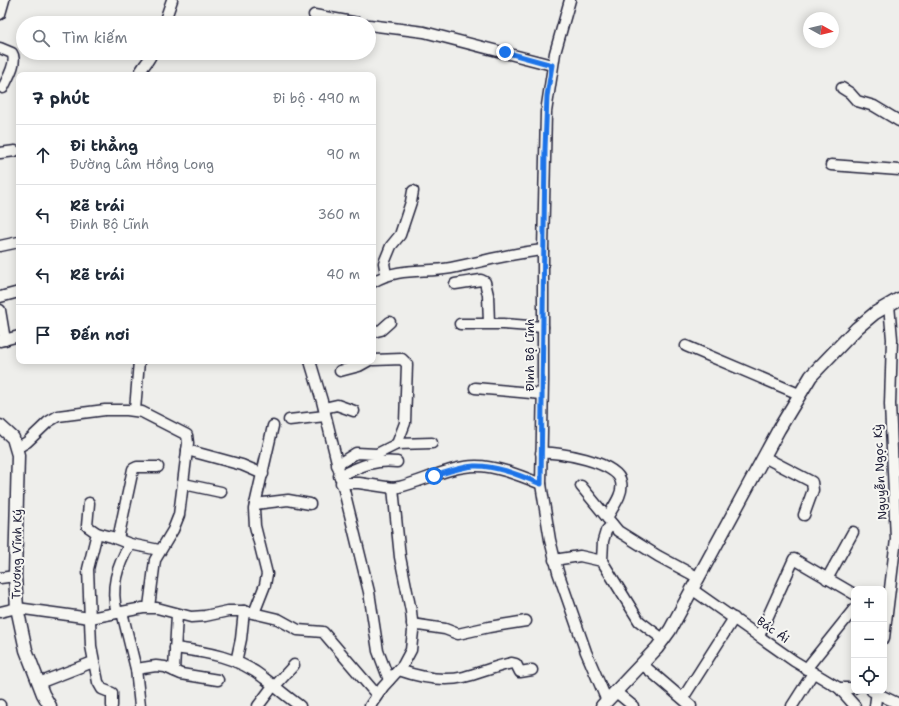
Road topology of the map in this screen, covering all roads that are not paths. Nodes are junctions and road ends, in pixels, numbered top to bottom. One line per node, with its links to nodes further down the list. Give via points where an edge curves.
1 (4, 0): 4 (street)
2 (172, 0): 6 (street)
3 (570, 0): 11 (street, Đinh Bộ Lĩnh)
4 (0, 14)
5 (314, 15): 7 (street)
6 (166, 16)
7 (320, 16)
8 (376, 26): 11 (street, via 424,32)
9 (0, 48): 13 (street, via 12,53 14,57)
10 (150, 60): 12 (street)
11 (552, 65): 23 (street, Đinh Bộ Lĩnh, via 546,112)
12 (140, 72)
13 (3, 88)
14 (842, 88): 15 (street, via 857,101 874,106)
15 (899, 121)
16 (15, 151): 17 (street)
17 (0, 153)
18 (831, 165): 19 (street)
19 (899, 170)
20 (412, 191): 24 (street, via 400,235 391,246 384,263)
21 (16, 243): 22 (street)
22 (0, 246)
23 (543, 250): 24 (street, via 512,254 452,268 403,271); 34 (street, Đinh Bộ Lĩnh)
24 (386, 275): 25 (street)
25 (376, 280)
26 (455, 284): 32 (street, via 481,280 485,282)
27 (16, 293): 28 (street)
28 (0, 297)
29 (894, 302): 46 (main road, via 863,322 840,344 818,367); 66 (street, Nguyễn Ngọc Kỳ, via 890,404)
30 (0, 310): 37 (street)
31 (390, 322): 35 (street)
32 (489, 323): 33 (street); 34 (street)
33 (460, 324)
34 (543, 327): 45 (street, Đinh Bộ Lĩnh)
35 (376, 331)
36 (16, 337): 37 (street)
37 (2, 340)
38 (686, 346): 46 (street)
39 (376, 360): 54 (street, via 402,359 407,364 405,423)
40 (139, 364): 47 (street)
41 (314, 364): 49 (street)
42 (363, 364): 43 (street)
43 (340, 371)
44 (475, 388): 45 (street)
45 (542, 394): 57 (street, Đinh Bộ Lĩnh)
46 (799, 394): 58 (main road)
47 (135, 410): 55 (street, via 105,410 58,416); 56 (street, via 186,433)
48 (354, 411): 49 (street, via 336,405)
49 (325, 412): 50 (street); 60 (street)
50 (289, 420)
51 (0, 426): 55 (main road, via 13,438)
52 (273, 426): 62 (street)
53 (432, 443): 54 (street)
54 (398, 444): 60 (street, via 377,454 353,454)
55 (17, 448): 83 (main road, Trương Vĩnh Ký)
56 (187, 450): 62 (street, via 242,465); 64 (street)
57 (541, 453): 65 (street, Đinh Bộ Lĩnh); 74 (street, via 555,452 574,456 609,468 618,475 622,483 621,489)
58 (764, 456): 73 (street, via 812,482 813,490); 85 (main road)
59 (397, 462): 63 (street, via 368,463)
60 (337, 465): 63 (street)
61 (158, 468): 77 (street, via 133,469)
62 (263, 474): 71 (street)
63 (340, 480): 68 (street); 114 (street, via 369,592 376,645)
64 (184, 484): 69 (street); 80 (street, via 178,521)
65 (541, 484): 68 (street, via 474,466); 81 (street, Đinh Bộ Lĩnh)
66 (897, 485): 78 (street, Nguyễn Ngọc Kỳ)
67 (581, 486): 74 (street)
68 (393, 488): 100 (street, via 400,557)
69 (221, 492)
70 (89, 503): 76 (street, via 87,526)
71 (255, 504): 72 (street, via 288,500); 94 (street, via 255,526 267,574 265,585)
72 (310, 504)
73 (804, 515)
74 (609, 521): 82 (street, via 603,540); 85 (street, via 633,541)
75 (853, 532): 86 (street)
76 (97, 533): 77 (street); 97 (street, via 88,569)
77 (118, 539): 79 (street)
78 (898, 539): 89 (street, Nguyễn Ngọc Kỳ)
79 (130, 544): 80 (street); 93 (street, via 116,573 114,596)
80 (159, 550): 90 (street, via 153,567)
81 (554, 560): 82 (street, via 580,556); 124 (street, Đinh Bộ Lĩnh)
82 (602, 561): 102 (street, via 639,621)
83 (15, 576): 84 (street); 91 (main road, Trương Vĩnh Ký)
84 (0, 578)
85 (699, 578): 87 (main road)
86 (827, 579): 88 (street); 101 (street, via 794,559)
87 (693, 590): 98 (street, Bác Ái); 102 (main road)
88 (851, 592)
89 (887, 604)
90 (149, 607): 93 (street); 96 (street)
91 (17, 608): 92 (street); 97 (street); 115 (main road, Trương Vĩnh Ký, via 22,636)
92 (0, 612)
93 (119, 612): 97 (street); 108 (street)
94 (249, 612): 96 (street, via 228,611 199,617); 105 (street); 122 (street, via 278,619 298,630 323,632)
95 (851, 612): 112 (street)
96 (177, 614): 103 (street)
97 (90, 618): 104 (street)
98 (734, 618): 101 (street, Bác Ái); 123 (street)
99 (526, 621): 100 (street, via 458,634 445,629)
100 (412, 624): 109 (street, via 411,650)
101 (759, 636): 112 (street, Bác Ái)
102 (664, 640): 106 (main road)
103 (175, 648): 105 (street, via 207,652); 111 (street)
104 (93, 662): 115 (street); 127 (street, via 100,687 112,693)
105 (236, 662): 116 (street)
106 (642, 664): 119 (main road); 123 (street)
107 (294, 665): 116 (street)
108 (136, 669): 111 (street, via 156,666); 128 (street)
109 (399, 670): 110 (street, via 419,676 448,678 463,677 512,663 516,664 520,672); 114 (street)
110 (532, 670)
111 (174, 671): 113 (street)
112 (810, 671): 117 (street, Bác Ái); 134 (street)
113 (218, 680)
114 (389, 680): 122 (street)
115 (39, 683): 126 (main road, Trương Vĩnh Ký)
116 (274, 686): 129 (street); 130 (street)
117 (839, 688): 118 (street, Bác Ái); 135 (street, Bác Ái)
118 (851, 688)
119 (616, 692): 124 (main road); 132 (street)
120 (876, 694): 136 (street)
121 (880, 694): 125 (street)
122 (377, 695): 131 (street)
123 (683, 698): 133 (street)
124 (605, 704)
125 (899, 704)
126 (50, 706)
127 (112, 706)
128 (140, 706)
129 (258, 706)
130 (300, 706)
131 (370, 706)
132 (633, 706)
133 (691, 706)
134 (792, 706)
135 (855, 706)
136 (875, 706)

